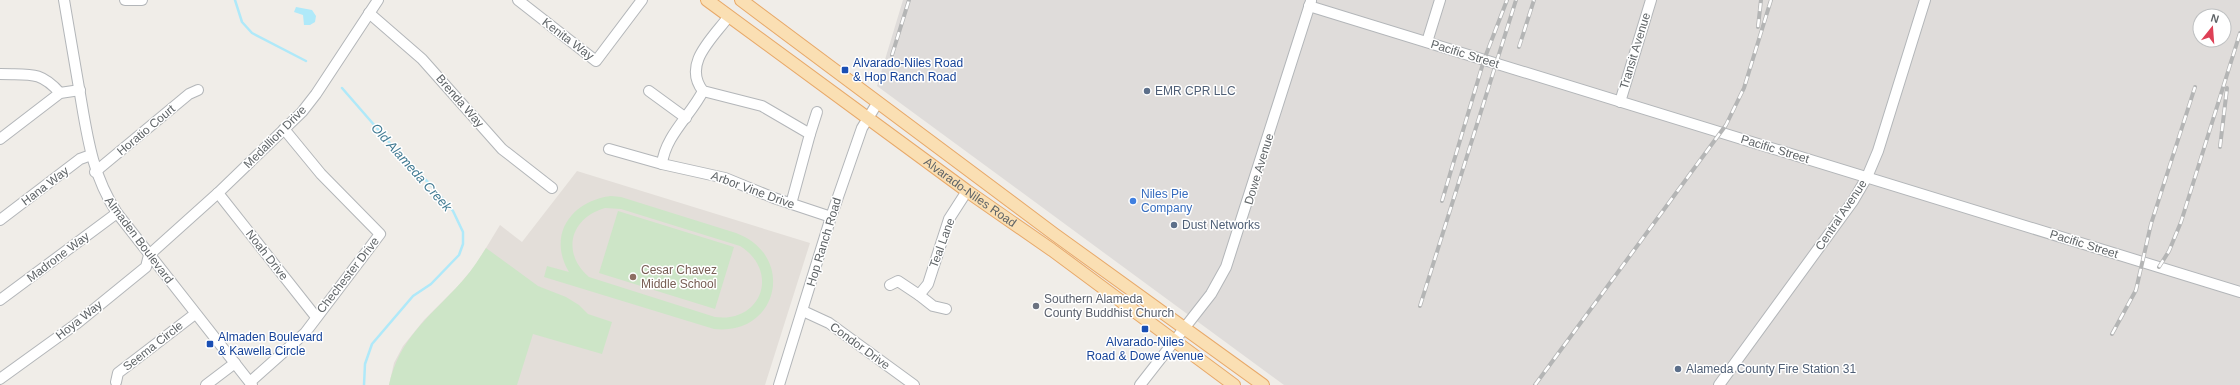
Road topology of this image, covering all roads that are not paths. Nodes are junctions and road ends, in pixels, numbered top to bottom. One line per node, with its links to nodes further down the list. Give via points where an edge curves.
1 (64, 0): 17 (street, Almaden Boulevard)
2 (125, 0): 3 (street)
3 (142, 0)
4 (378, 0): 13 (street, Medallion Drive)
5 (518, 0): 6 (street, Kenita Way, via 596,62)
6 (642, 0)
7 (707, 0): 14 (main road, Alvarado-Niles Road)
8 (741, 0): 22 (main road, Alvarado-Niles Road)
9 (1440, 0): 15 (street)
10 (1651, 0): 23 (street, Transit Avenue)
11 (1925, 0): 34 (street, Central Avenue, via 1878,151)
12 (1310, 3): 15 (street, Pacific Street); 51 (street, Dowe Avenue, via 1232,254 1219,281)
13 (369, 12): 27 (street, Medallion Drive, via 316,94); 35 (street, Brenda Way, via 422,59 502,149)
14 (729, 16): 20 (street, via 697,60 695,76); 25 (main road, Alvarado-Niles Road)
15 (1427, 42): 23 (street, Pacific Street)
16 (0, 74): 21 (street, via 40,76 49,80)
17 (80, 90): 21 (street); 31 (street, Almaden Boulevard)
18 (198, 90): 33 (street, Horatio Court, via 188,94)
19 (649, 91): 26 (street)
20 (703, 91): 26 (street); 28 (street, via 762,106)
21 (60, 93): 29 (street)
22 (878, 102): 25 (street, Hop Ranch Road); 51 (main road, Alvarado-Niles Road)
23 (1620, 102): 34 (street, Pacific Street)
24 (817, 112): 28 (street)
25 (867, 117): 36 (main road, Alvarado-Niles Road); 40 (street, Hop Ranch Road)
26 (686, 118): 32 (street, via 667,144)
27 (284, 129): 37 (street, Medallion Drive); 50 (street, Chechester Drive, via 321,174 380,234)
28 (810, 134): 38 (street)
29 (0, 139)
30 (609, 149): 32 (street, Arbor Vine Drive)
31 (91, 155): 33 (street, Almaden Boulevard); 41 (street, Hana Way, via 80,159)
32 (662, 164): 38 (street, Arbor Vine Drive, via 725,178)
33 (95, 172): 39 (street, Almaden Boulevard, via 105,195)
34 (1867, 177): 44 (street, Pacific Street); 63 (street, Central Avenue, via 1853,201)
35 (552, 188)
36 (967, 191): 45 (street, Teal Lane, via 949,219 928,284); 52 (main road, Alvarado-Niles Road)
37 (218, 193): 42 (street, Medallion Drive); 50 (street, Noah Drive)
38 (791, 204): 40 (street, Arbor Vine Drive)
39 (117, 213): 42 (street, Almaden Boulevard); 46 (street, Madrone Way)
40 (831, 217): 48 (street, Hop Ranch Road)
41 (0, 220)
42 (149, 255): 49 (street, Almaden Boulevard); 54 (street, Hoya Way, via 146,267 76,324)
43 (890, 285): 45 (street, via 898,281)
44 (2240, 292)
45 (919, 295): 47 (street, via 933,306)
46 (0, 300)
47 (946, 309)
48 (803, 311): 58 (street, Hop Ranch Road); 59 (street, Condor Drive, via 830,323)
49 (195, 314): 53 (street, Almaden Boulevard); 55 (street, Seema Circle, via 118,373)
50 (316, 317): 56 (street, Chechester Drive, via 305,333)
51 (1183, 328): 52 (street, Dowe Avenue); 62 (main road, Alvarado-Niles Road)
52 (1174, 340): 60 (street, Dowe Avenue); 61 (main road, Alvarado-Niles Road)
53 (235, 363): 56 (street, Almaden Boulevard); 57 (street)
54 (0, 379)
55 (116, 382)
56 (251, 384)
57 (206, 385)
58 (780, 385)
59 (914, 385)
60 (1140, 385)
61 (1234, 385)
62 (1263, 385)
63 (1719, 385)

